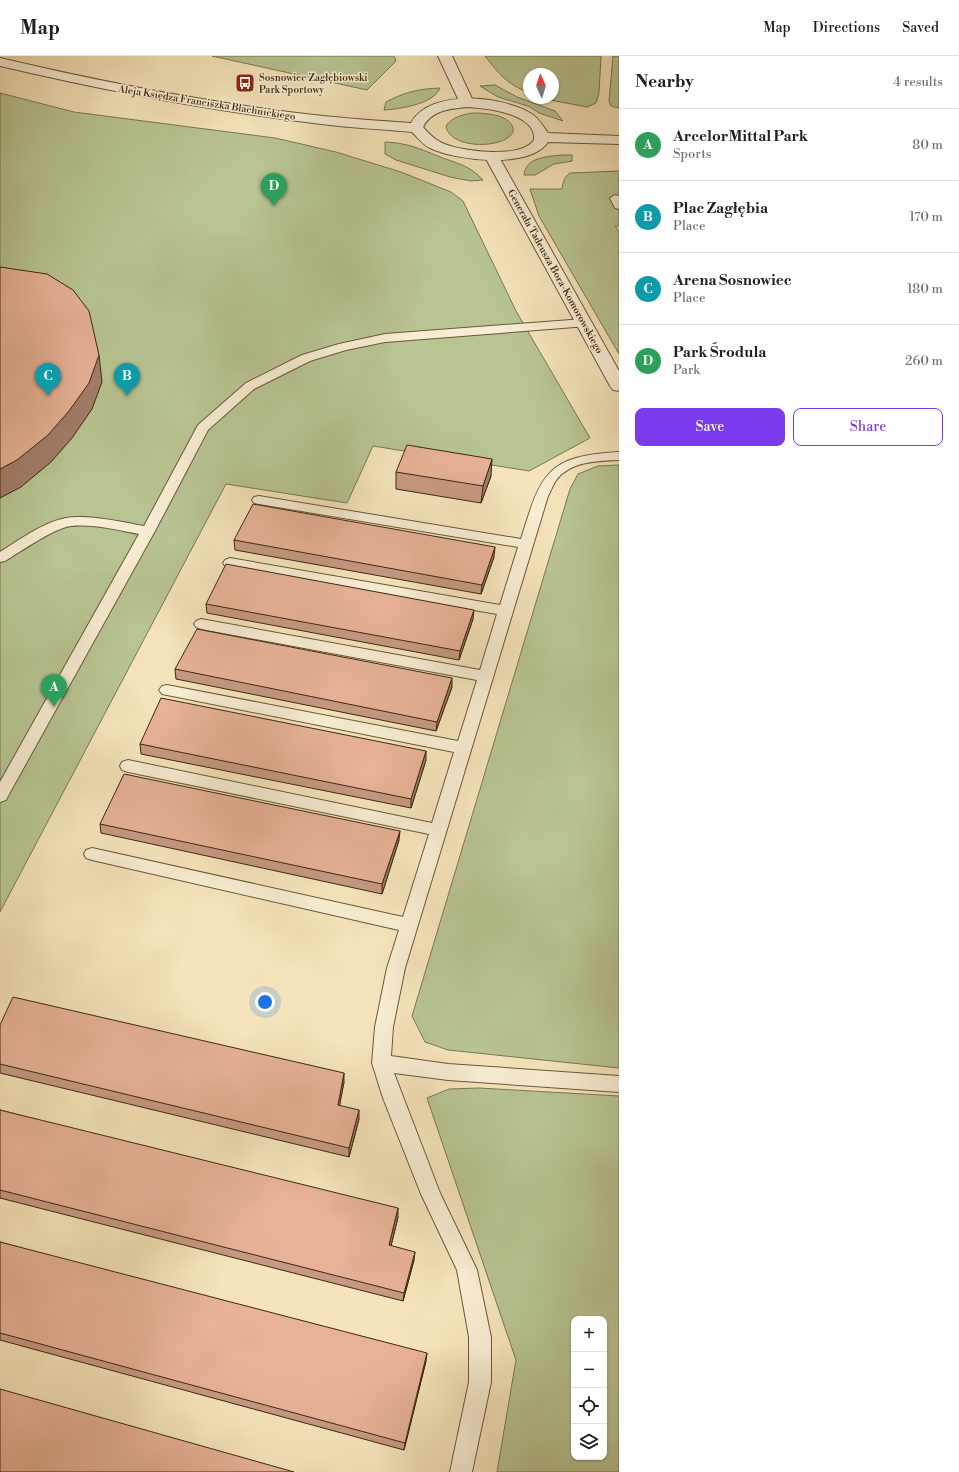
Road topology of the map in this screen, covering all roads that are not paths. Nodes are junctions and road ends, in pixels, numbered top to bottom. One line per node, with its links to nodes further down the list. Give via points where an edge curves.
1 (445, 56): 3 (street)
2 (0, 62): 4 (street, Aleja Księdza Franciszka Blachnickiego, via 167,97 323,120)
3 (466, 103): 4 (street, via 427,112); 5 (street, via 494,105 520,114 539,128)
4 (416, 128): 7 (street, via 426,140 447,150 461,154)
5 (542, 136): 6 (street); 7 (street, via 540,143 533,149)
6 (619, 140)
7 (492, 156): 8 (street, Generała Tadeusza Bora-Komorowskiego)
8 (584, 323): 9 (street, Generała Tadeusza Bora-Komorowskiego); 12 (lane, via 385,338 336,349 286,367 250,386 203,428)
9 (619, 386)
10 (619, 456): 13 (lane, via 594,457 574,462 554,475 541,496)
11 (259, 500): 13 (lane)
12 (148, 531): 14 (lane, via 98,523 68,522 39,534); 22 (lane)
13 (526, 544): 16 (lane)
14 (0, 558)
15 (230, 563): 16 (lane)
16 (506, 611): 18 (lane)
17 (201, 624): 18 (lane)
18 (486, 676): 20 (lane)
19 (167, 690): 20 (lane)
20 (463, 748): 23 (lane)
21 (128, 766): 23 (lane)
22 (0, 796)
23 (438, 830): 25 (lane)
24 (92, 854): 25 (lane)
25 (409, 924): 26 (lane, via 396,968 384,1027)
26 (381, 1063): 27 (lane, via 448,1072); 28 (lane, via 431,1194 467,1270 480,1337 480,1382)
27 (619, 1084)
28 (461, 1472)

